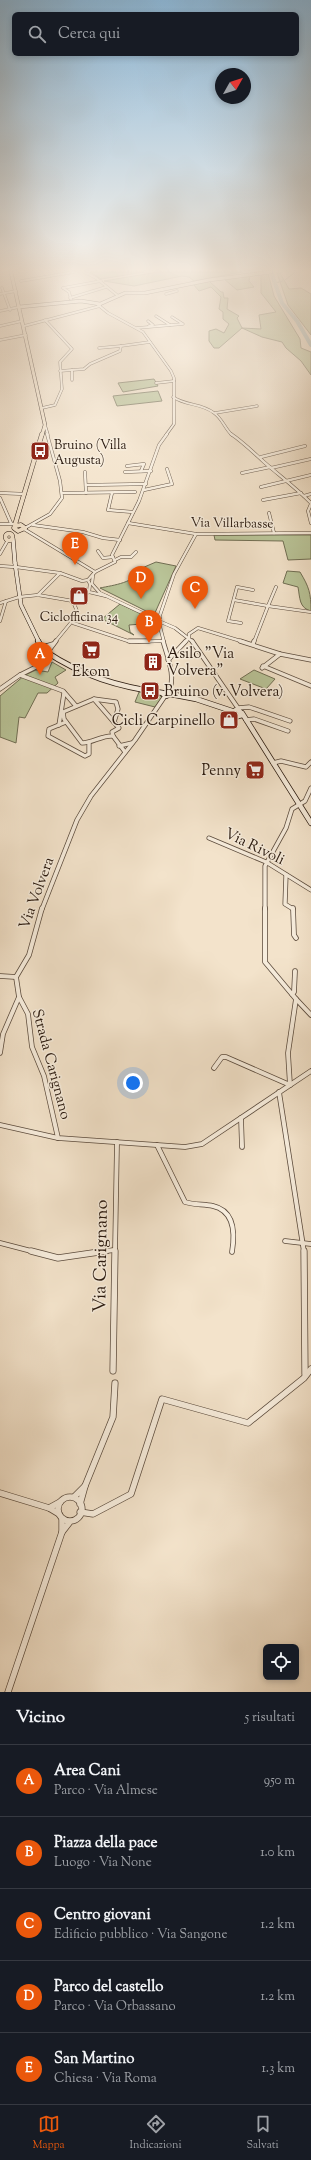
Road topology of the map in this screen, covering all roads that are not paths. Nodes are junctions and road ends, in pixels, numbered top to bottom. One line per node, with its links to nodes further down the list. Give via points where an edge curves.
1 (29, 351): 15 (main road)
2 (70, 351): 6 (street, via 62,357)
3 (120, 351): 5 (street, via 86,368)
4 (156, 351): 8 (street, via 171,371)
5 (72, 370): 6 (street); 7 (street)
6 (60, 371): 14 (street, via 62,390)
7 (72, 380)
8 (174, 381): 9 (street); 10 (street)
9 (156, 383)
10 (173, 397): 11 (street); 12 (street)
11 (181, 403): 12 (street); 16 (street, via 202,406)
12 (175, 404): 25 (street, via 173,426 159,445)
13 (257, 406): 16 (street)
14 (51, 407): 15 (street); 15 (street)
15 (42, 409): 17 (main road)
16 (215, 414): 19 (street, via 230,433)
17 (45, 425): 36 (street); 41 (main road)
18 (305, 446): 19 (street)
19 (261, 457): 22 (street)
20 (311, 459): 22 (street)
21 (127, 466): 24 (street, via 144,464)
22 (270, 467): 28 (street); 30 (street)
23 (167, 469): 34 (street, via 172,484)
24 (141, 471): 25 (street); 27 (street)
25 (151, 471): 31 (street)
26 (85, 472): 32 (street)
27 (125, 472)
28 (242, 473)
29 (311, 475): 30 (street)
30 (289, 481): 33 (street); 39 (street)
31 (146, 484): 32 (street); 34 (street)
32 (86, 485): 37 (street)
33 (261, 487)
34 (144, 490): 47 (street)
35 (135, 492): 38 (street)
36 (63, 493): 37 (street); 53 (street, via 56,509)
37 (86, 493): 38 (street)
38 (112, 493): 47 (street, via 108,510)
39 (301, 493): 43 (street); 45 (street)
40 (0, 494): 41 (street)
41 (24, 494): 48 (main road)
42 (311, 494): 43 (street)
43 (304, 496): 46 (street)
44 (0, 498): 54 (street)
45 (263, 500)
46 (311, 504): 51 (street, via 308,511)
47 (133, 512): 50 (street)
48 (19, 514): 54 (main road); 55 (main road)
49 (269, 514): 56 (street)
50 (128, 523): 58 (street, Via Villarbasse); 60 (street)
51 (311, 523)
52 (0, 524): 54 (street)
53 (32, 524): 55 (street); 60 (street)
54 (14, 526): 55 (main road); 59 (main road)
55 (23, 528): 59 (main road); 68 (street)
56 (274, 533): 57 (street, Via Villarbasse); 58 (street, Via Villarbasse)
57 (311, 533)
58 (196, 534): 82 (street, via 174,574)
59 (7, 539): 63 (street); 66 (main road)
60 (120, 540): 64 (street, via 112,555)
61 (98, 551): 64 (street, via 103,558)
62 (136, 552): 64 (street, via 131,558)
63 (0, 554)
64 (114, 559): 68 (street, via 106,568)
65 (0, 566): 66 (street)
66 (15, 566): 67 (street); 75 (main road)
67 (60, 573): 69 (street, via 82,581); 73 (street)
68 (94, 573): 69 (street); 74 (street, via 94,588)
69 (88, 580): 72 (street)
70 (276, 587): 80 (street)
71 (253, 590): 76 (street, via 237,587)
72 (89, 592): 74 (street); 78 (street)
73 (38, 595): 75 (street); 78 (street)
74 (106, 596): 82 (street)
75 (19, 598): 77 (street); 92 (main road, via 30,631)
76 (234, 600): 80 (street); 86 (street, via 228,621)
77 (6, 601): 79 (street); 83 (street)
78 (73, 601): 84 (street, via 78,613)
79 (0, 603)
80 (268, 606): 81 (street); 91 (street)
81 (311, 612)
82 (157, 618): 85 (street, via 154,621)
83 (0, 621)
84 (73, 623): 90 (street, via 130,642); 92 (street)
85 (160, 623): 89 (street); 90 (street, Via Volvera)
86 (241, 623)
87 (190, 627): 88 (street)
88 (195, 629): 89 (street, via 188,634); 91 (street, via 203,629)
89 (189, 638): 94 (street); 104 (street, via 198,647)
90 (163, 641): 94 (street, Via Volvera)
91 (253, 644): 93 (street)
92 (47, 651): 96 (street, via 38,666); 100 (main road, via 73,669 100,681)
93 (280, 654): 95 (street); 97 (street, via 262,667)
94 (168, 660): 100 (street, Via Volvera, via 172,683)
95 (311, 660)
96 (20, 675): 98 (street); 99 (street)
97 (311, 686)
98 (0, 689)
99 (64, 693): 102 (street); 103 (street)
100 (166, 694): 104 (main road); 115 (street, Via Volvera)
101 (94, 699): 102 (street); 108 (street); 108 (street, via 116,702 118,709)
102 (76, 706): 103 (street)
103 (63, 711): 107 (street); 109 (street, via 60,712)
104 (236, 711): 105 (main road); 106 (street, via 249,707); 112 (main road, via 236,717)
105 (246, 720): 110 (street, via 254,719); 112 (main road)
106 (290, 721)
107 (66, 722): 109 (street); 114 (street, via 82,743)
108 (114, 722): 111 (street, via 119,728)
109 (59, 725): 117 (street, via 49,729 48,736)
110 (288, 731)
111 (111, 734): 114 (street); 116 (street)
112 (254, 734): 120 (main road)
113 (72, 743): 117 (street)
114 (89, 743): 117 (street, via 89,750 82,755)
115 (132, 743): 116 (street); 118 (street, Via Volvera)
116 (119, 746): 118 (street)
117 (68, 747)
118 (125, 752): 131 (street, Via Volvera, via 83,807 44,901 29,955)
119 (311, 762): 120 (street, via 306,766 281,761)
120 (273, 763): 122 (main road)
121 (311, 788): 122 (street, via 305,801)
122 (299, 804): 123 (main road); 125 (street, via 292,809 286,828)
123 (311, 822)
124 (209, 838): 125 (street, Via Rivoli)
125 (266, 862): 126 (street, Via Rivoli); 132 (street, via 265,962)
126 (286, 875): 127 (street, Via Rivoli); 128 (street, via 285,904 293,908)
127 (311, 890)
128 (296, 938)
129 (295, 971): 132 (street)
130 (0, 976): 131 (street)
131 (16, 977): 133 (street)
132 (292, 994): 134 (street)
133 (19, 997): 137 (street, via 3,1034); 144 (street, Strada Carignano, via 28,1014 32,1047 44,1076)
134 (296, 999): 135 (street); 140 (street, via 288,1049 287,1073)
135 (309, 1009): 136 (street)
136 (311, 1015)
137 (0, 1053)
138 (214, 1068): 140 (street, via 222,1057 226,1057)
139 (311, 1071): 140 (street)
140 (290, 1085): 141 (street)
141 (279, 1092): 142 (street); 150 (street)
142 (241, 1118): 146 (street, via 202,1144 185,1147); 147 (street)
143 (0, 1125): 144 (street)
144 (58, 1138): 145 (street)
145 (117, 1142): 146 (street); 152 (street, Via Carignano)
146 (157, 1145): 153 (street, via 185,1202 214,1206 228,1216 236,1231)
147 (242, 1147)
148 (285, 1241): 150 (street)
149 (0, 1243): 152 (street, via 58,1258)
150 (304, 1243): 151 (street); 156 (street)
151 (311, 1244)
152 (114, 1250): 155 (street, Via Carignano)
153 (232, 1252)
154 (311, 1369): 156 (street)
155 (113, 1371)
156 (305, 1374): 164 (street, via 304,1378 248,1423 162,1399 131,1494 93,1514)
157 (114, 1383): 158 (street, via 113,1417)
158 (85, 1486): 160 (street); 162 (street)
159 (0, 1493): 163 (street)
160 (74, 1497): 161 (street, via 67,1497); 162 (street)
161 (61, 1502): 163 (street); 165 (street)
162 (80, 1504): 164 (street)
163 (49, 1508): 165 (street)
164 (80, 1512): 166 (street, via 77,1519)
165 (61, 1517): 166 (street); 167 (street)
166 (69, 1522): 167 (street)
167 (62, 1532): 168 (street)
168 (8, 1692)

